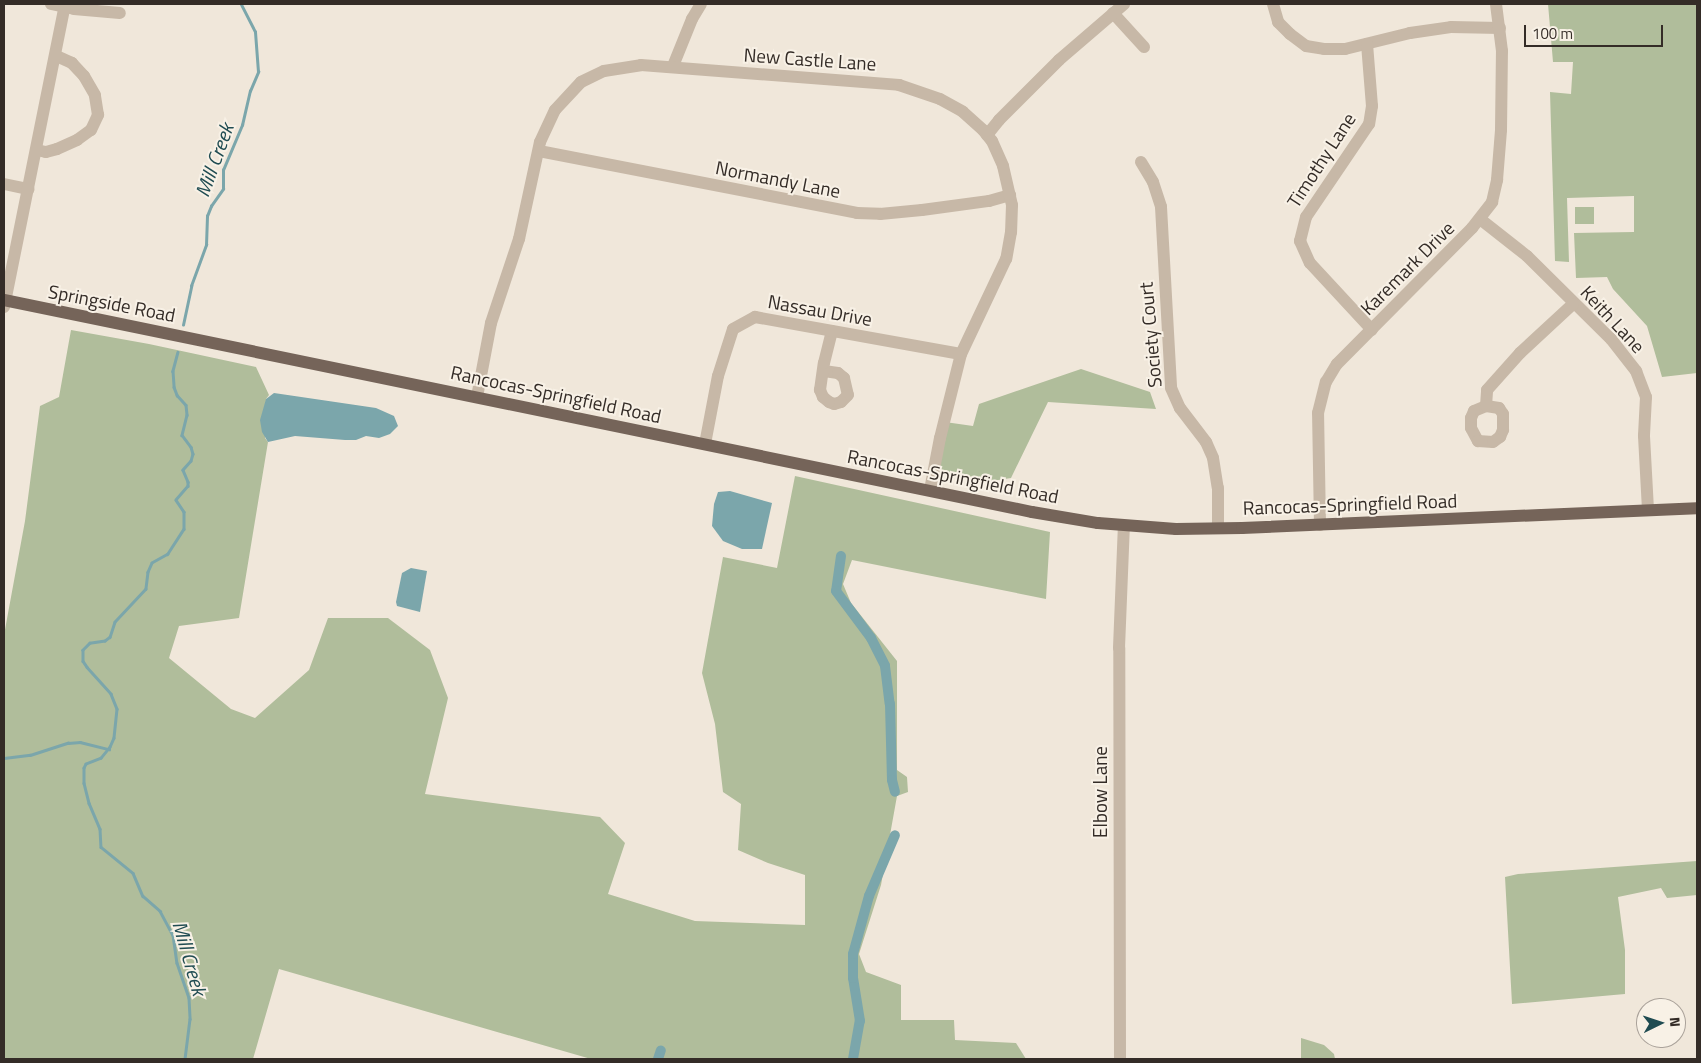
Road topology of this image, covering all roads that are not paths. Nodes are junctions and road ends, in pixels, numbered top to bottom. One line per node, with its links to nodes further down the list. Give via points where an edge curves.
1 (51, 4): 6 (street)
2 (701, 4): 13 (street)
3 (1124, 4): 8 (street)
4 (1273, 4): 10 (street, via 1278,22 1306,46 1345,49)
5 (1496, 4): 9 (street, Karemark Drive)
6 (65, 5): 7 (street); 12 (street)
7 (120, 13)
8 (1113, 13): 11 (street); 14 (street, via 1059,60)
9 (1500, 28): 10 (street, via 1451,27); 21 (street, Karemark Drive, via 1501,130 1497,180 1492,202)
10 (1367, 44): 24 (street, Timothy Lane, via 1372,106 1369,124 1306,217 1300,241 1310,263)
11 (1144, 47)
12 (56, 56): 15 (street); 15 (street, via 72,63 84,76 95,95 98,115 91,130 77,140 46,152)
13 (674, 66): 14 (street, New Castle Lane, via 899,85 951,105 974,120); 16 (street, New Castle Lane, via 616,67 581,82 555,110)
14 (987, 135): 20 (street, New Castle Lane, via 1003,166)
15 (36, 150): 19 (street)
16 (539, 150): 20 (street, Normandy Lane, via 857,213 917,211); 29 (street, New Castle Lane, via 518,239 491,323)
17 (1141, 162): 37 (street, Society Court, via 1153,182 1161,207 1170,388 1213,458 1218,488)
18 (4, 184): 19 (street)
19 (28, 188): 22 (street)
20 (1010, 195): 27 (street, New Castle Lane, via 1011,232 1006,259)
21 (1480, 219): 23 (street, Keith Lane, via 1527,256); 24 (street, Karemark Drive)
22 (4, 303): 26 (main road, Springside Road)
23 (1573, 304): 30 (street, via 1497,377 1487,390); 34 (street, Keith Lane, via 1624,354 1640,380 1646,397 1644,436)
24 (1372, 330): 35 (street, Karemark Drive, via 1337,364 1322,392 1318,413)
25 (832, 331): 27 (street, Nassau Drive); 28 (street); 31 (street, Nassau Drive, via 754,317 733,329 718,376)
26 (212, 342): 29 (main road, Rancocas-Springfield Road)
27 (961, 354): 32 (street, New Castle Lane)
28 (824, 371)
29 (477, 397): 31 (main road, Rancocas-Springfield Road)
30 (1486, 406)
31 (705, 444): 32 (main road, Rancocas-Springfield Road)
32 (930, 490): 36 (main road, Rancocas-Springfield Road, via 1032,512)
33 (1697, 508): 34 (main road, Rancocas-Springfield Road)
34 (1648, 510): 35 (main road, Rancocas-Springfield Road)
35 (1320, 525): 37 (main road, Rancocas-Springfield Road)
36 (1124, 526): 37 (main road, Rancocas-Springfield Road); 38 (street, Elbow Lane, via 1119,648)
37 (1218, 528)
38 (1120, 1059)

